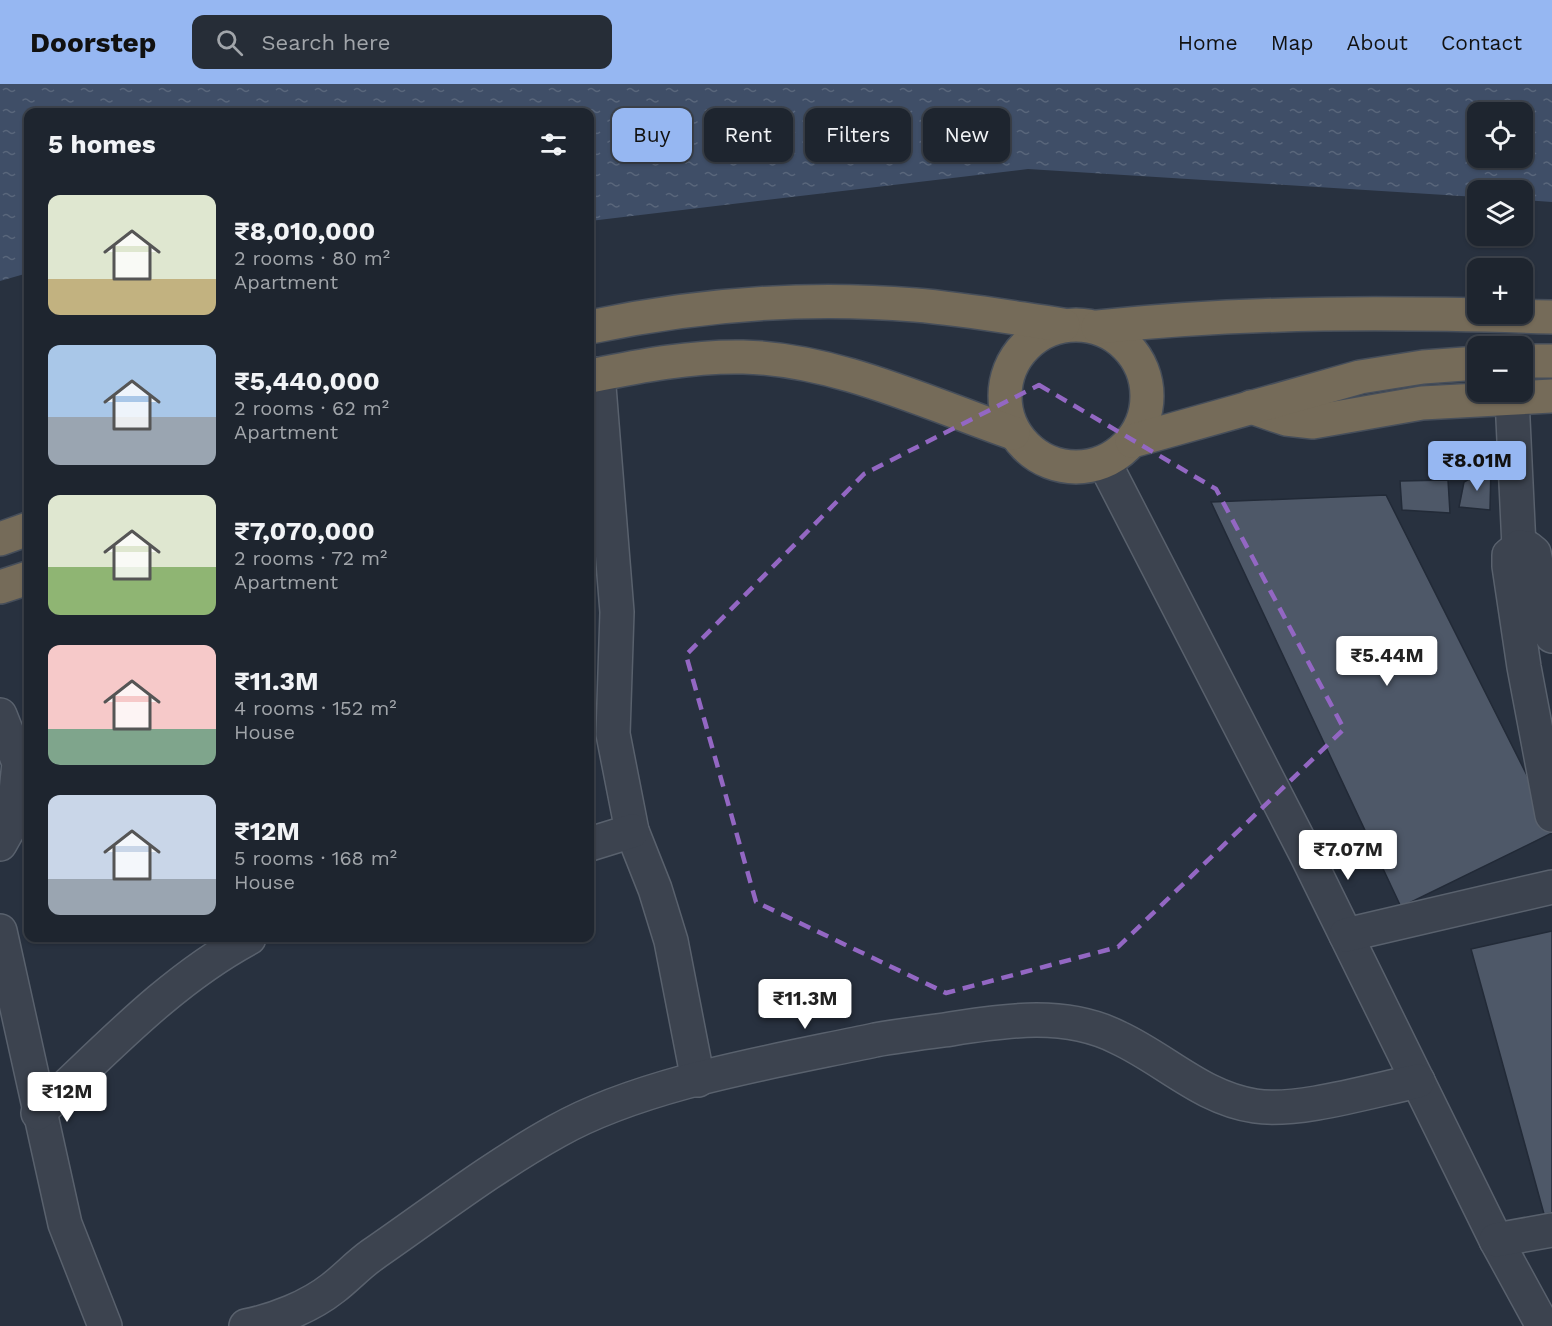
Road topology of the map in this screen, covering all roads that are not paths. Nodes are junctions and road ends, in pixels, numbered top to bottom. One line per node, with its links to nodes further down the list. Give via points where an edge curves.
1 (1552, 317): 4 (highway, via 1290,314 1186,318)
2 (1064, 325): 3 (highway, via 915,305 845,303 734,306); 4 (highway); 14 (highway, via 1032,339 1010,366 1003,400)
3 (594, 326)
4 (1098, 327): 15 (highway, via 1128,346 1145,375 1147,410)
5 (1533, 361): 6 (highway)
6 (1552, 362)
7 (1467, 364): 13 (highway, via 1360,377)
8 (594, 375): 14 (highway, via 669,361 744,357 813,366); 25 (street, via 617,612)
9 (1552, 396): 10 (highway)
10 (1533, 397)
11 (1467, 400): 13 (highway, via 1422,403 1313,423)
12 (1512, 402): 19 (street)
13 (1251, 407): 15 (highway)
14 (1013, 433): 16 (highway, via 1037,458 1070,468)
15 (1132, 441): 16 (highway)
16 (1104, 462): 32 (street)
17 (24, 530): 18 (highway)
18 (0, 539)
19 (1519, 547): 22 (street, via 1534,553); 23 (street, via 1509,555 1509,566)
20 (24, 579): 21 (highway)
21 (0, 588)
22 (1552, 636)
23 (1538, 666): 26 (street)
24 (0, 716): 29 (street, via 19,764 13,821)
25 (601, 736): 27 (street)
26 (1552, 815)
27 (632, 831): 28 (street); 34 (street, via 671,940)
28 (594, 843)
29 (0, 844)
30 (1552, 887): 32 (street)
31 (0, 931): 36 (street)
32 (1346, 934): 35 (street)
33 (243, 942): 36 (street, via 150,1009)
34 (698, 1080): 35 (street, via 879,1040 1016,1019 1068,1021 1118,1037 1199,1087 1253,1106 1278,1109); 40 (street, via 619,1104 559,1130 363,1261 330,1290 290,1311)
35 (1418, 1081): 38 (street)
36 (38, 1113): 39 (street, via 64,1224)
37 (1552, 1230): 38 (street)
38 (1496, 1240): 41 (street)
39 (105, 1326)
40 (246, 1326)
41 (1543, 1326)

